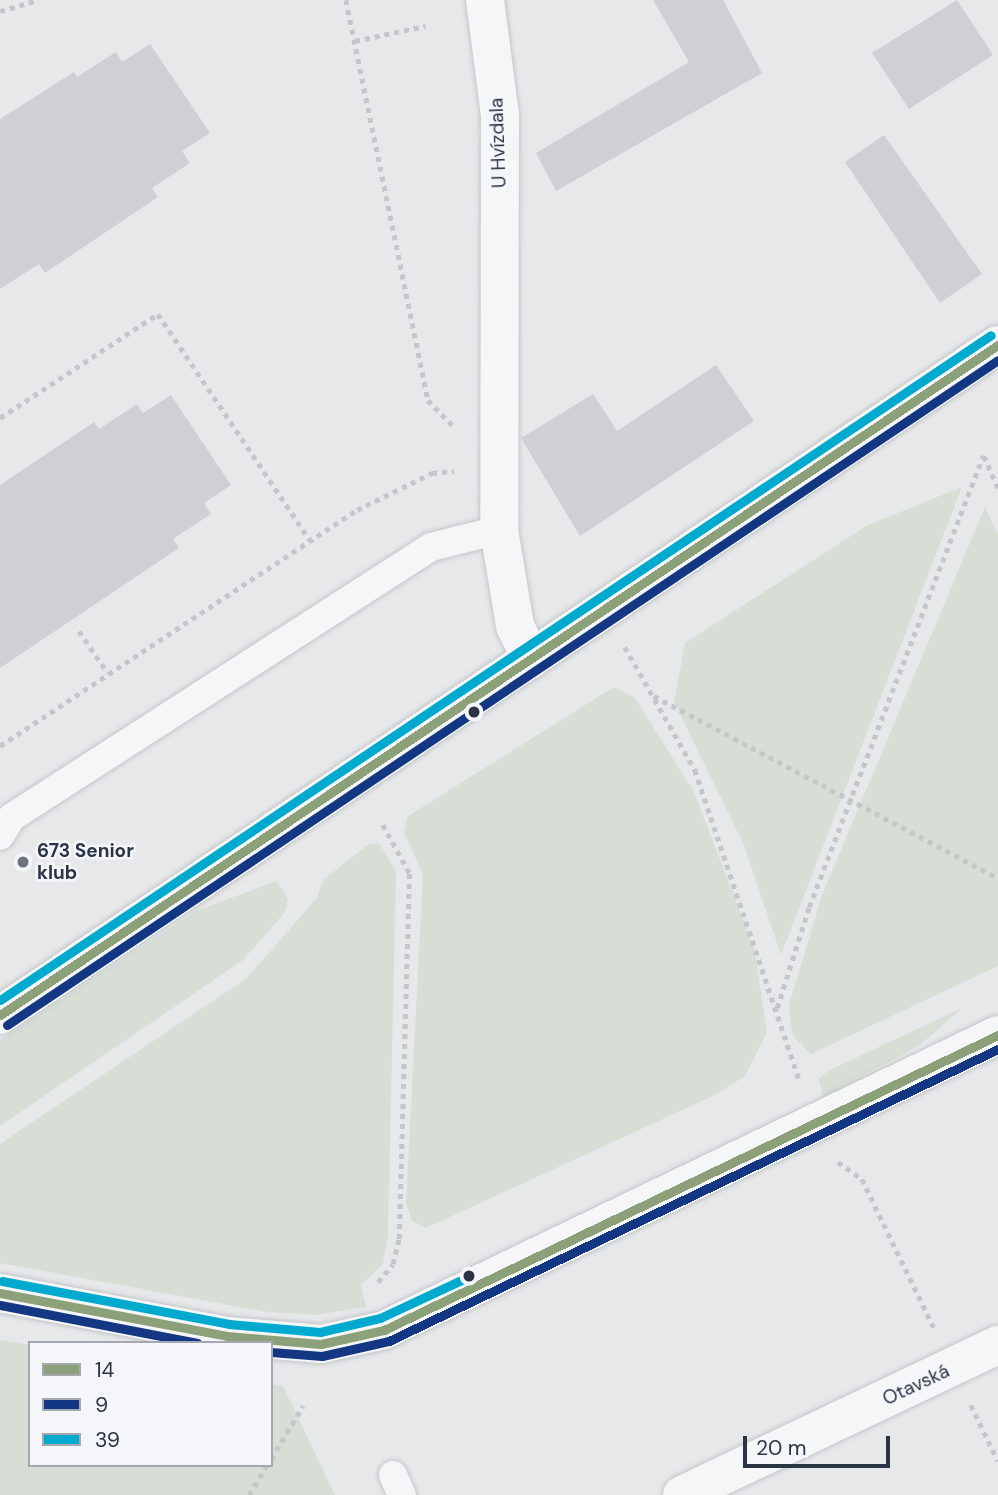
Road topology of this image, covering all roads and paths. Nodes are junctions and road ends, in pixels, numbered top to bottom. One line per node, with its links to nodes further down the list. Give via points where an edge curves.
1 (38, 0): 4 (path)
2 (346, 0): 6 (path)
3 (485, 0): 12 (street, U Hvízdala, via 500,115)
4 (0, 11)
5 (425, 26): 6 (path)
6 (355, 41): 9 (path, via 428,400 456,429)
7 (998, 345): 14 (street)
8 (0, 418): 13 (path, via 159,314)
9 (457, 439)
10 (459, 460): 13 (path, via 460,471 432,473)
11 (998, 488): 20 (path, via 984,455)
12 (499, 530): 16 (street, U Hvízdala, via 515,626); 22 (lane, via 431,547 12,817)
13 (310, 540): 17 (path)
14 (604, 610): 16 (street); 18 (path)
15 (79, 631): 17 (path)
16 (531, 659): 25 (street)
17 (108, 673): 19 (path)
18 (653, 695): 20 (path); 24 (path, via 695,770)
19 (0, 746)
20 (849, 803): 23 (path); 24 (path)
21 (382, 824): 29 (path, via 409,873 399,1239 393,1264 375,1284)
22 (0, 836)
23 (998, 878)
24 (776, 1009): 27 (path, via 795,1071)
25 (0, 1015)
26 (998, 1035): 27 (street)
27 (818, 1121): 28 (street, via 384,1329 321,1343 227,1336); 31 (path, via 837,1161 862,1179)
28 (0, 1293)
29 (377, 1296)
30 (998, 1345): 31 (street, Otavská)
31 (953, 1367): 34 (path); 37 (street, Otavská)
32 (303, 1406): 33 (path)
33 (273, 1456)
34 (998, 1461)
35 (266, 1467): 36 (path)
36 (249, 1495)
37 (682, 1495)

